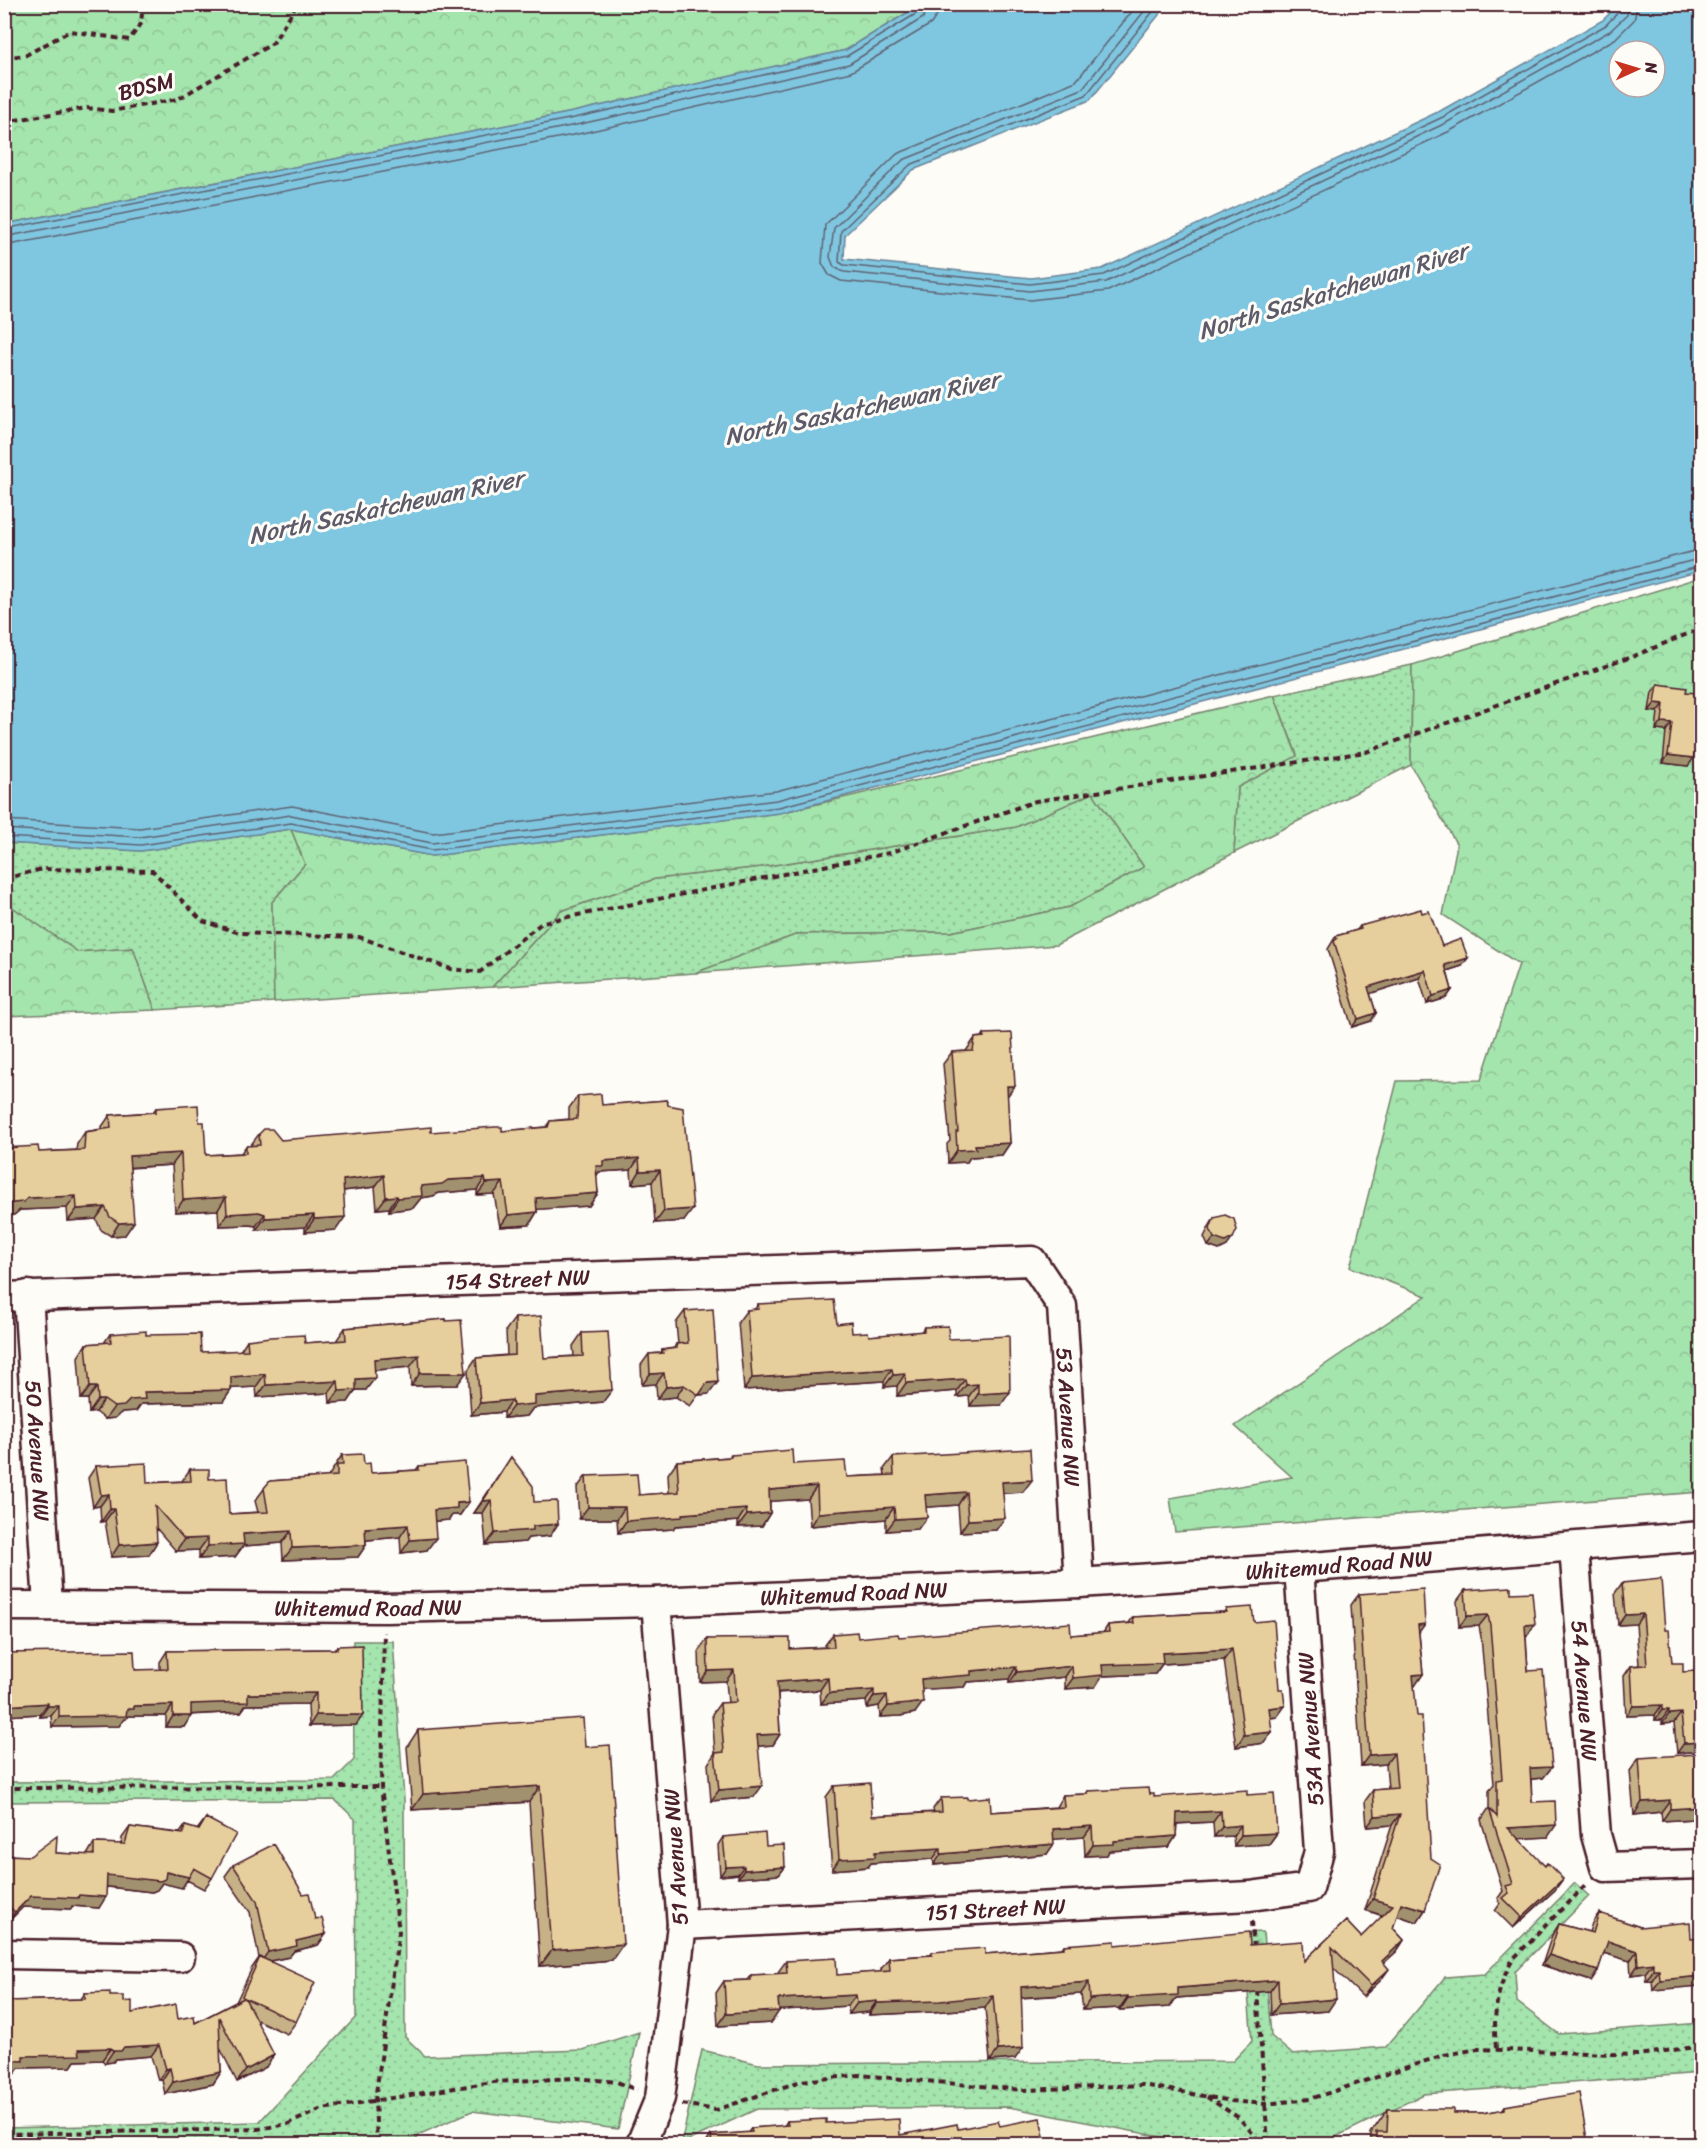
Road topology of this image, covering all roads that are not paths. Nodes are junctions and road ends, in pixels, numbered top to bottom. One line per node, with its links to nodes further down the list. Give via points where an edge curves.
1 (1032, 1261): 2 (street, 154 Street NW); 6 (street, 53 Avenue NW, via 1062,1306)
2 (16, 1296): 8 (street, 50 Avenue NW)
3 (1701, 1536): 4 (street, Whitemud Road NW)
4 (1574, 1547): 5 (street, Whitemud Road NW); 10 (street, 54 Avenue NW, via 1596,1835 1605,1867)
5 (1299, 1568): 6 (street, Whitemud Road NW); 11 (street, 53A Avenue NW, via 1319,1851)
6 (1079, 1582): 7 (street, Whitemud Road NW)
7 (656, 1602): 8 (street, Whitemud Road NW, via 386,1608); 12 (street, 51 Avenue NW)
8 (48, 1605): 9 (street, Whitemud Road NW)
9 (4, 1606)
10 (1701, 1864)
11 (1309, 1888): 12 (street, 151 Street NW, via 1250,1896)
12 (682, 1925): 15 (street, 51 Avenue NW, via 660,2098)
13 (4, 1954): 14 (street)
14 (180, 1957)
15 (641, 2145)

